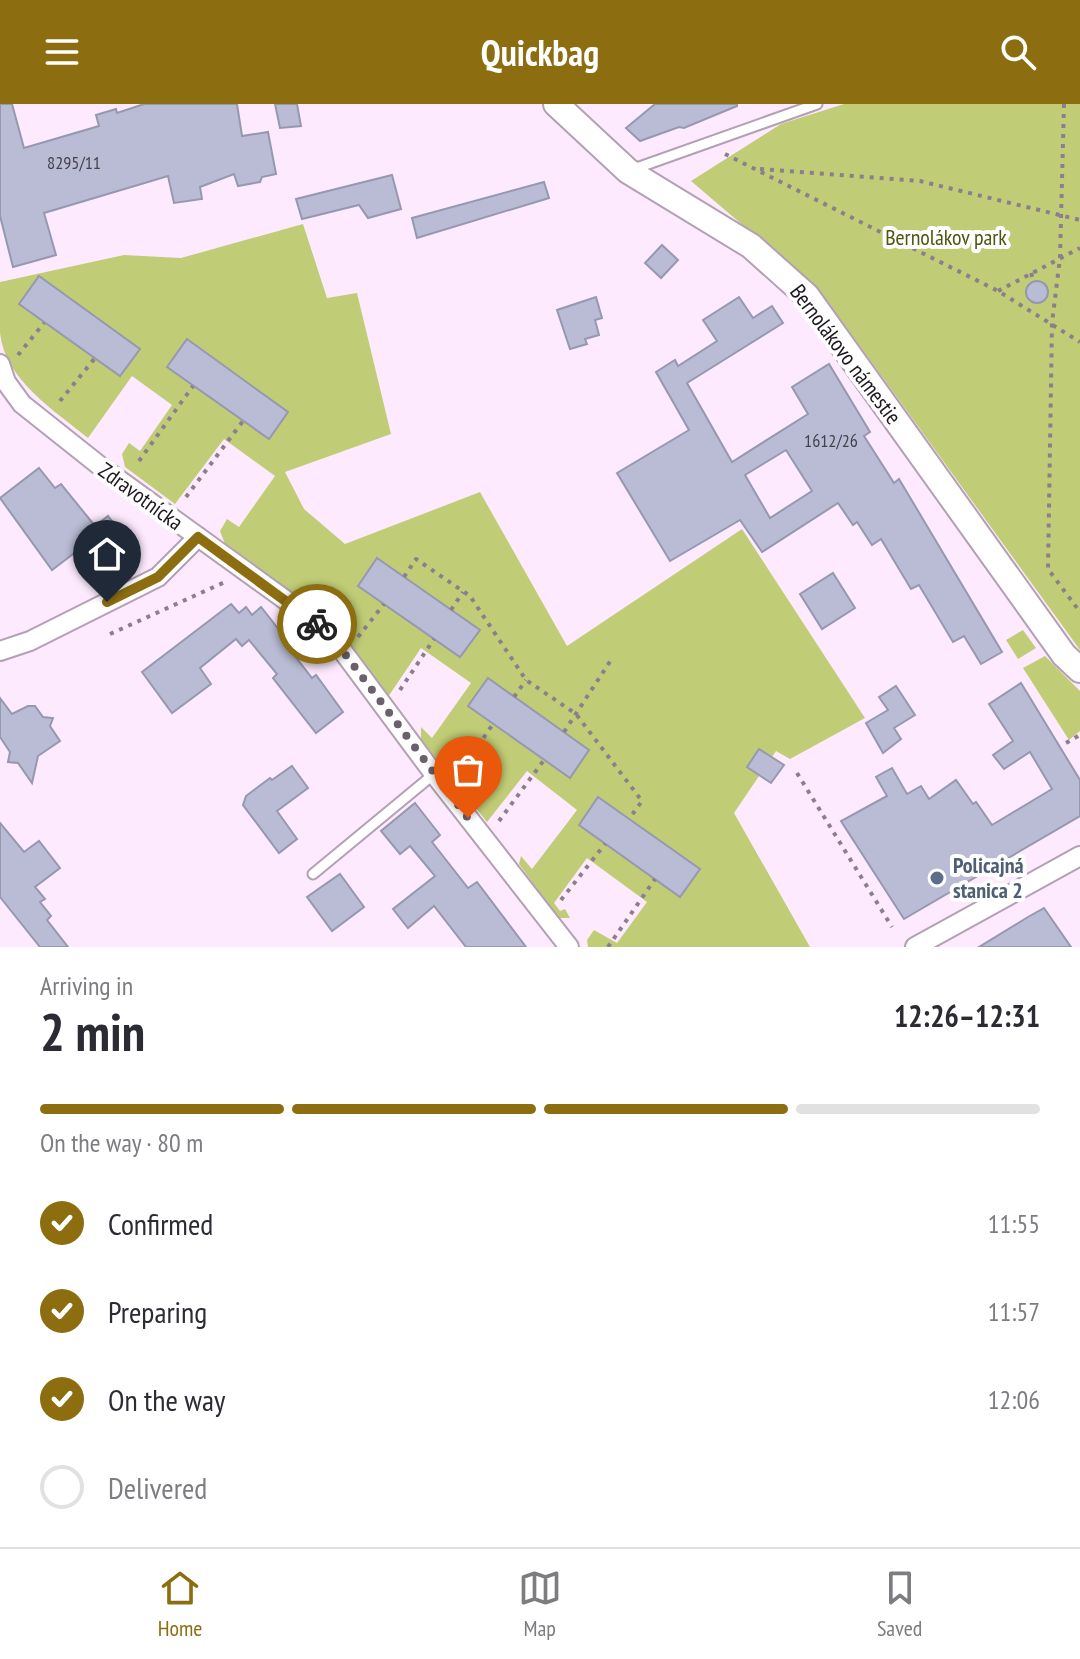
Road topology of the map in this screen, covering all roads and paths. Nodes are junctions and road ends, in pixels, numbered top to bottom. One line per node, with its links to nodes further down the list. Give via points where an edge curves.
1 (556, 104): 6 (main road, Bernolákovo námestie)
2 (817, 104): 4 (lane)
3 (1064, 104): 7 (path)
4 (704, 144): 5 (path); 6 (lane)
5 (757, 169): 7 (path, via 920,181); 13 (path)
6 (628, 171): 38 (main road, Bernolákovo námestie, via 751,246 807,296 1064,655)
7 (1061, 213): 8 (path); 10 (path)
8 (1080, 220)
9 (1080, 248): 10 (path)
10 (1060, 258): 11 (path); 15 (path)
11 (1031, 273): 12 (path); 13 (path)
12 (1034, 282)
13 (998, 291): 15 (path)
14 (44, 323): 17 (path)
15 (1052, 323): 16 (path); 32 (path, via 1048,569)
16 (1080, 342)
17 (18, 355)
18 (95, 358): 22 (path)
19 (0, 364): 20 (street, Zdravotnícka)
20 (3, 383): 26 (street, Zdravotnícka, via 100,466)
21 (193, 386): 24 (path)
22 (60, 401)
23 (243, 421): 25 (path)
24 (139, 461)
25 (186, 497)
26 (198, 537): 36 (street, via 158,577); 50 (street, Zdravotnícka, via 327,630)
27 (404, 577): 29 (path, via 416,559)
28 (231, 579): 33 (path)
29 (463, 591): 31 (path); 39 (path)
30 (384, 604): 34 (path)
31 (451, 610)
32 (1080, 612)
33 (110, 634)
34 (358, 637)
35 (434, 639): 40 (path)
36 (0, 651)
37 (611, 660): 42 (path)
38 (1080, 670)
39 (526, 680): 41 (path); 42 (path)
40 (400, 690)
41 (514, 697)
42 (576, 714): 44 (path); 51 (path, via 642,801)
43 (493, 724): 48 (path)
44 (564, 732)
45 (1080, 735): 46 (path)
46 (1066, 743)
47 (544, 760): 52 (path)
48 (461, 771)
49 (797, 773): 60 (path)
50 (434, 774): 57 (lane); 61 (street, Zdravotnícka)
51 (629, 819)
52 (499, 821)
53 (605, 844): 59 (path)
54 (1080, 848): 56 (street)
55 (1080, 856): 56 (street)
56 (1061, 865): 63 (street)
57 (313, 874)
58 (655, 879): 62 (path)
59 (561, 900)
60 (892, 927)
61 (569, 947)
62 (608, 947)
63 (915, 947)

